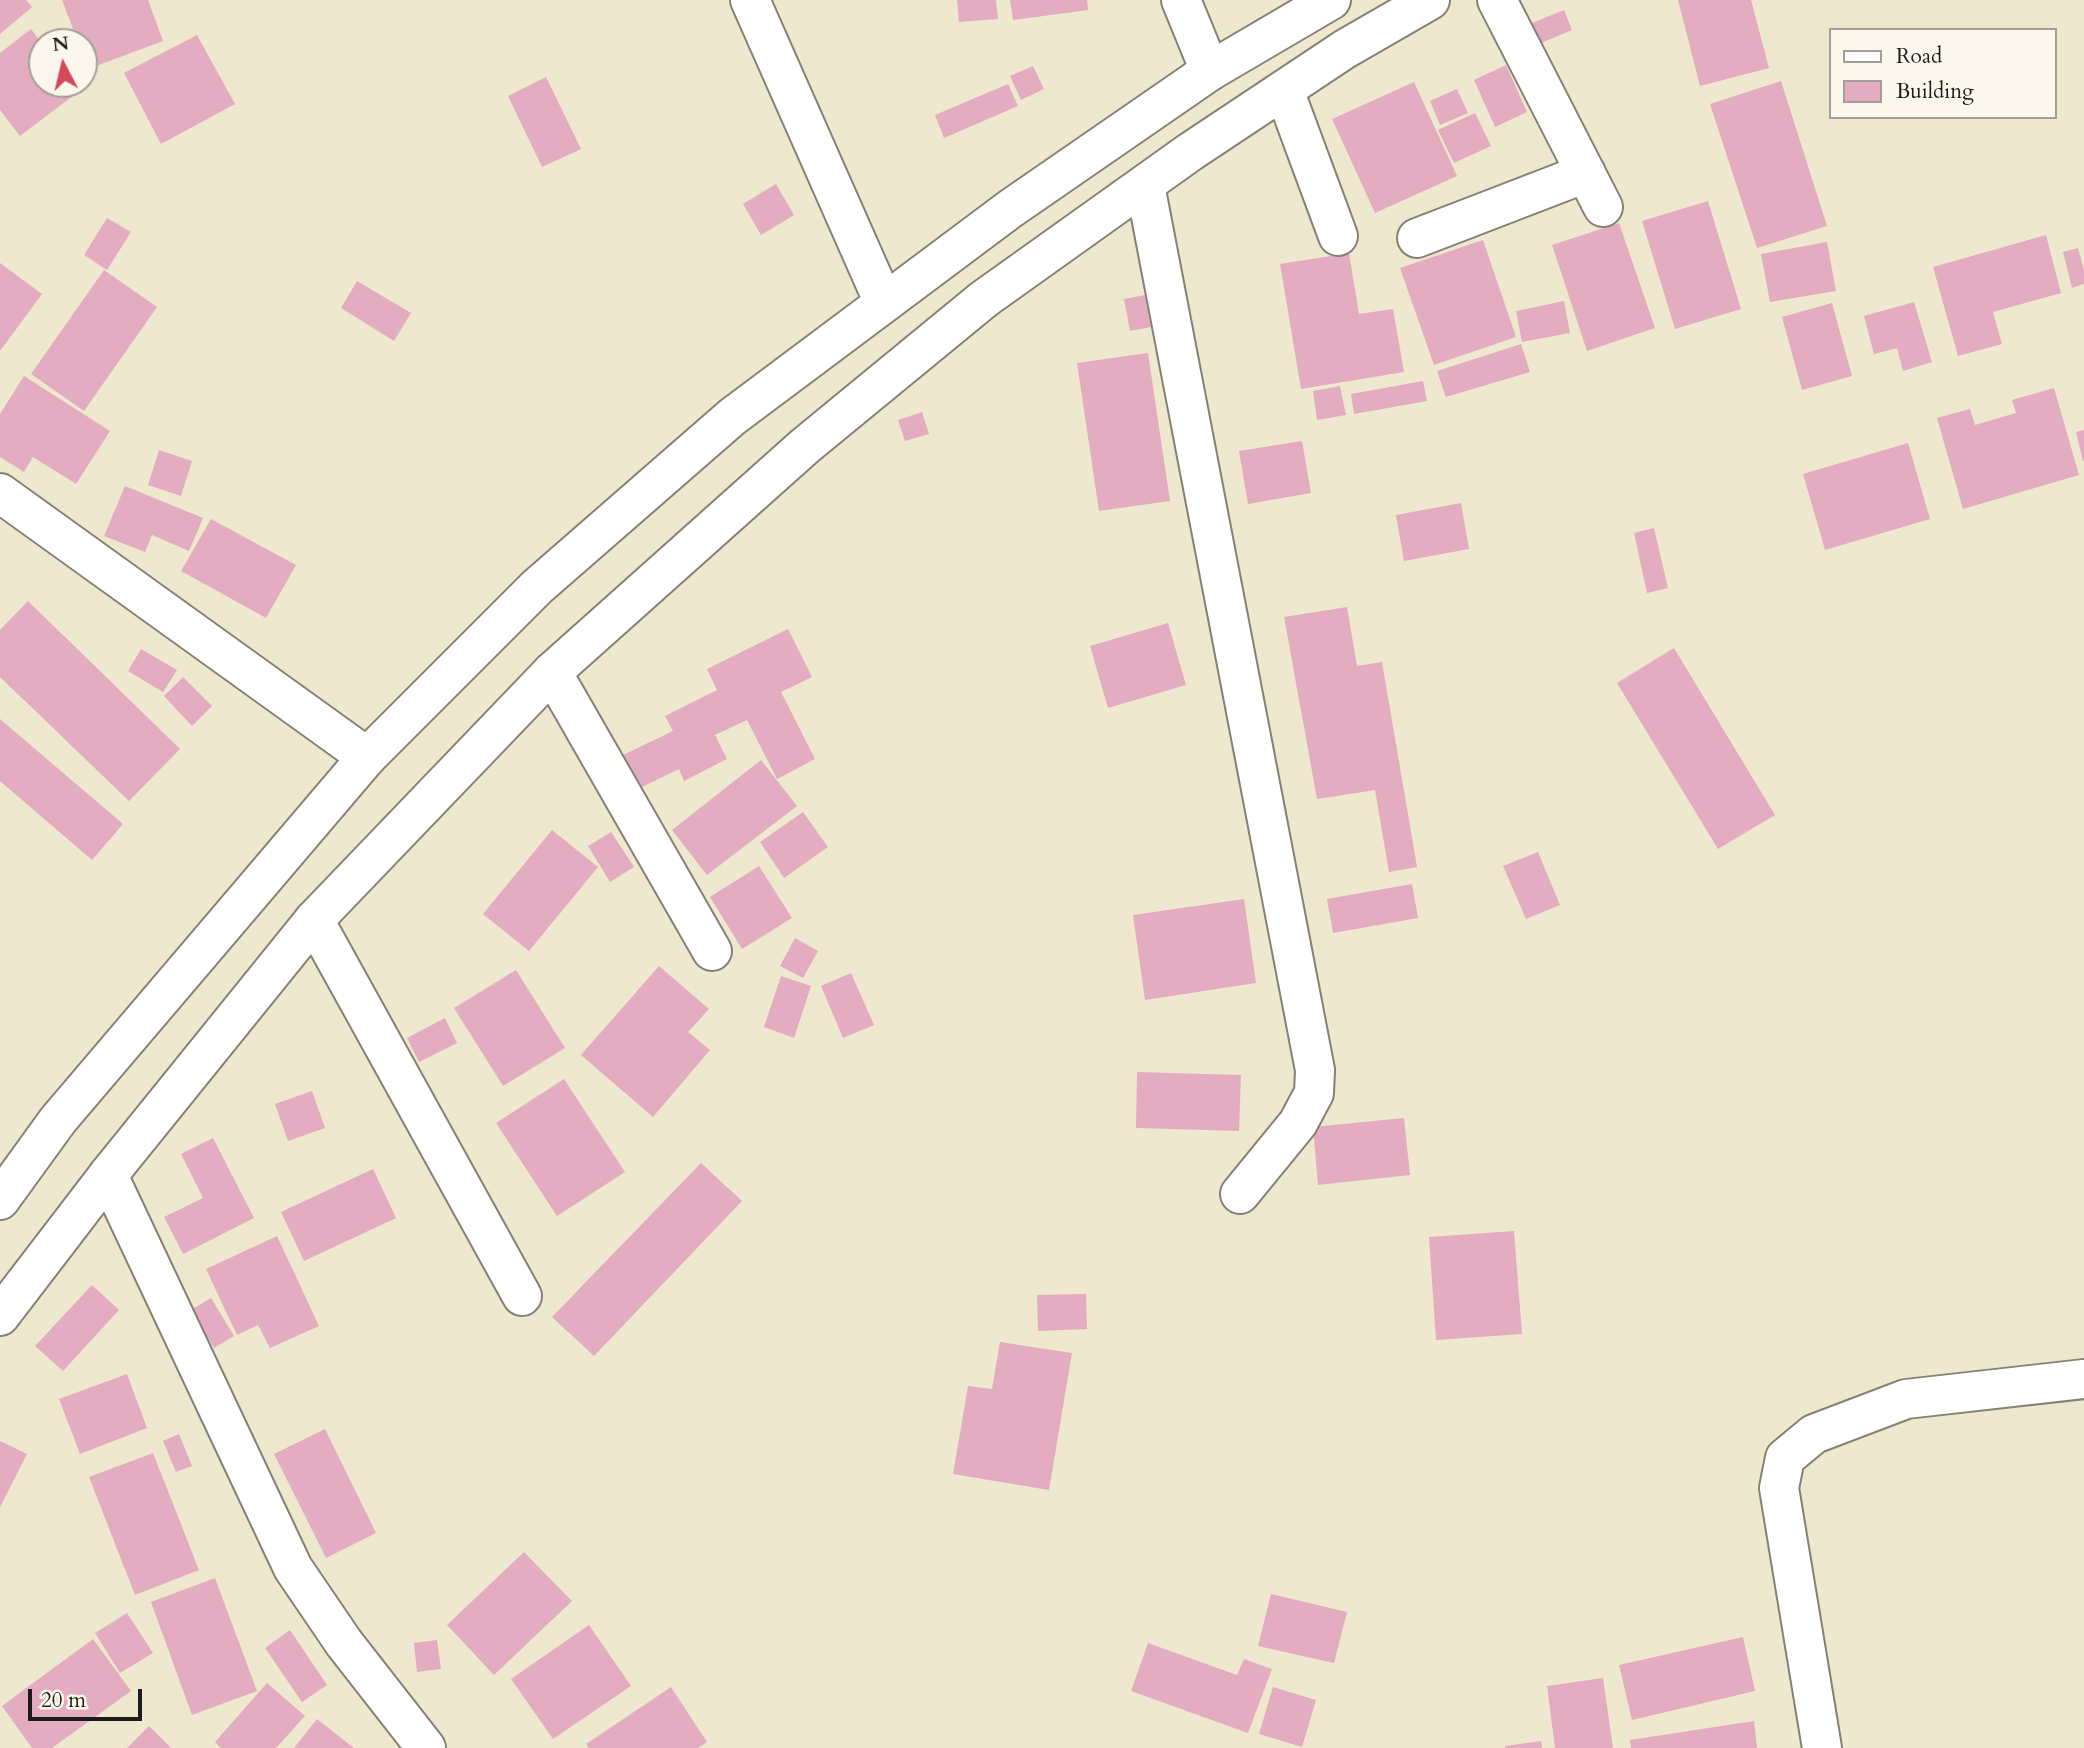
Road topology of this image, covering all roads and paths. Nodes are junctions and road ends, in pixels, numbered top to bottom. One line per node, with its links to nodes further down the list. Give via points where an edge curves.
1 (750, 0): 13 (main road)
2 (1181, 0): 6 (main road)
3 (1331, 0): 6 (main road)
4 (1430, 0): 7 (main road)
5 (1497, 0): 8 (main road)
6 (1210, 71): 13 (main road, via 1010,209)
7 (1284, 90): 9 (main road); 11 (main road)
8 (1586, 173): 10 (main road); 12 (main road)
9 (1145, 185): 15 (main road, via 984,299 805,446); 20 (main road, via 1315,1070 1314,1093 1298,1123)
10 (1603, 207)
11 (1338, 236)
12 (1417, 238)
13 (884, 303): 16 (main road, via 732,417 547,578)
14 (0, 494): 16 (main road)
15 (552, 672): 17 (main road); 18 (main road)
16 (367, 757): 21 (main road, via 58,1120)
17 (314, 920): 19 (main road); 22 (main road)
18 (712, 951)
19 (108, 1175): 23 (main road); 25 (main road, via 293,1568 344,1643)
20 (1240, 1194)
21 (0, 1200)
22 (522, 1296)
23 (0, 1316)
24 (2084, 1379): 26 (main road, via 1906,1399 1814,1434 1786,1458 1779,1488)
25 (426, 1748)
26 (1822, 1748)

